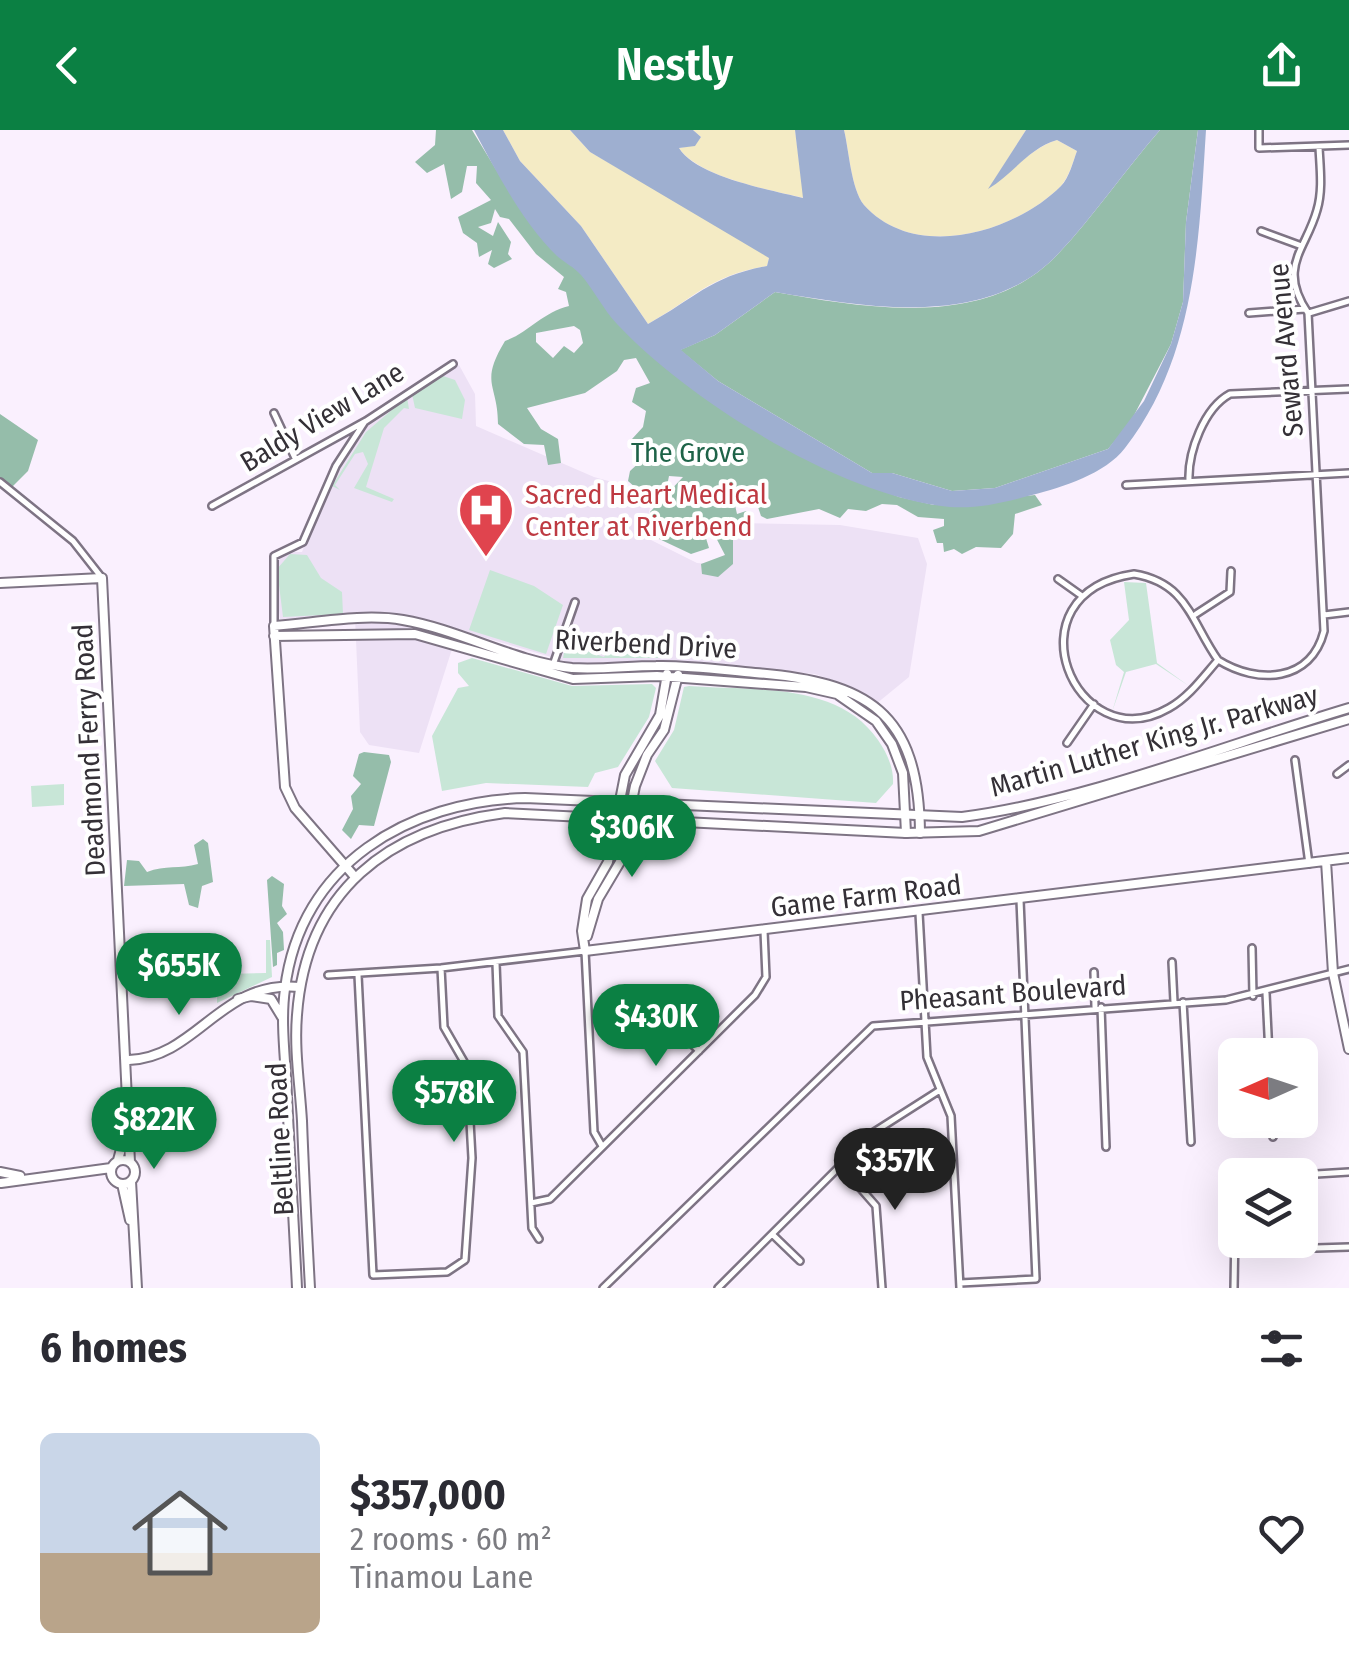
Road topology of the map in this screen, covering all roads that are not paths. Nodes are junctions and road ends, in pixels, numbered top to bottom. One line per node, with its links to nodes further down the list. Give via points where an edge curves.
1 (1259, 130): 3 (street, via 1259,148)
2 (1349, 146): 3 (street)
3 (1319, 147): 5 (street, Seward Avenue, via 1318,206)
4 (1261, 231): 5 (street)
5 (1299, 245): 7 (street, Seward Avenue, via 1296,281)
6 (1349, 301): 7 (street)
7 (1306, 311): 8 (street); 11 (street, Seward Avenue)
8 (1248, 313)
9 (453, 364): 13 (street, Baldy View Lane)
10 (1349, 389): 11 (street)
11 (1312, 391): 16 (street, Seward Avenue); 17 (street, via 1230,394 1216,402 1188,461)
12 (274, 413): 14 (street)
13 (366, 421): 14 (street, Baldy View Lane); 30 (street, via 336,466 303,542 274,556)
14 (295, 458): 20 (street, Baldy View Lane)
15 (1349, 472): 16 (street)
16 (1316, 474): 17 (street); 29 (street, Seward Avenue)
17 (1189, 480): 19 (street)
18 (0, 482): 22 (street, via 73,542)
19 (1126, 485)
20 (212, 506)
21 (1231, 571): 28 (street, via 1230,592)
22 (102, 578): 24 (street); 86 (street, Deadmond Ferry Road)
23 (1058, 579): 25 (street)
24 (0, 582)
25 (1082, 596): 28 (street, via 1113,578 1150,577 1183,597); 38 (street, via 1070,614 1062,656 1069,678)
26 (575, 602): 35 (street)
27 (1349, 612): 29 (street)
28 (1196, 614): 32 (street)
29 (1324, 614): 32 (street, via 1319,649 1296,670 1253,676)
30 (274, 621): 31 (street); 35 (street, Riverbend Drive, via 400,619)
31 (274, 636): 35 (street, Riverbend Drive, via 415,634); 56 (street, via 286,786 295,808)
32 (1218, 660): 38 (street, via 1188,693 1150,716 1128,718)
33 (668, 666): 34 (street, Riverbend Drive); 35 (street, Riverbend Drive); 36 (street)
34 (679, 666): 37 (street); 48 (street, Riverbend Drive, via 807,677 872,704 909,754)
35 (552, 669): 36 (street, Riverbend Drive, via 573,679)
36 (667, 677): 37 (street, Riverbend Drive); 45 (street, via 660,715 632,758)
37 (678, 678): 46 (street, via 671,713 647,755); 47 (street, Riverbend Drive, via 837,694 876,721 892,744 903,773)
38 (1094, 704): 41 (street)
39 (1349, 708): 48 (street, Martin Luther King Jr. Parkway, via 1003,812)
40 (1349, 719): 52 (street, Martin Luther King Jr. Parkway, via 980,831)
41 (1066, 743)
42 (1295, 760): 55 (street)
43 (1349, 764): 44 (street)
44 (1338, 774)
45 (620, 802): 46 (street, Martin Luther King Jr. Parkway); 49 (street); 56 (street, Martin Luther King Jr. Parkway, via 462,802 400,826)
46 (632, 803): 47 (street, Martin Luther King Jr. Parkway); 50 (street)
47 (906, 818): 48 (street, Martin Luther King Jr. Parkway); 51 (street, Riverbend Drive)
48 (920, 818): 52 (street, Riverbend Drive)
49 (617, 820): 50 (street, Martin Luther King Jr. Parkway); 57 (street, Martin Luther King Jr. Parkway, via 505,813 466,818 398,844); 62 (street, via 608,862 583,916)
50 (631, 820): 51 (street, Martin Luther King Jr. Parkway); 62 (street, via 620,862 592,914)
51 (906, 833): 52 (street, Martin Luther King Jr. Parkway)
52 (920, 833)
53 (1349, 858): 54 (street, Game Farm Road)
54 (1326, 861): 55 (street, Game Farm Road); 68 (street)
55 (1308, 864): 58 (street, Game Farm Road)
56 (345, 866): 57 (street); 71 (street, Martin Luther King Jr. Parkway, via 302,929)
57 (356, 878): 72 (street, Martin Luther King Jr. Parkway, via 315,935)
58 (1020, 900): 59 (street, Game Farm Road); 80 (street)
59 (919, 913): 60 (street, Game Farm Road); 81 (street)
60 (764, 931): 62 (street, Game Farm Road); 85 (street, via 763,986)
61 (1252, 948): 74 (street)
62 (585, 951): 63 (street, Game Farm Road); 90 (street, via 594,1132)
63 (496, 962): 65 (street, Game Farm Road); 101 (street, via 498,1016 523,1052)
64 (1172, 962): 76 (street)
65 (441, 968): 70 (street, Game Farm Road); 70 (street, via 444,1026 468,1067 472,1158 464,1260 447,1272 373,1275)
66 (1349, 970): 68 (street, Pheasant Boulevard)
67 (1094, 972): 78 (street)
68 (1333, 973): 73 (street, Pheasant Boulevard); 84 (street)
69 (328, 975): 70 (street, Game Farm Road)
70 (358, 976)
71 (285, 986): 72 (street); 75 (street); 82 (street, Beltline Road)
72 (300, 987): 111 (street, Beltline Road)
73 (1266, 993): 74 (street, Pheasant Boulevard); 83 (street)
74 (1254, 996): 77 (street, Pheasant Boulevard)
75 (238, 999): 82 (street, via 270,999); 86 (street, via 163,1052)
76 (1174, 1002): 77 (street, Pheasant Boulevard); 78 (street, Pheasant Boulevard)
77 (1183, 1002): 89 (street)
78 (1098, 1007): 80 (street, Pheasant Boulevard); 91 (street)
79 (659, 1011): 85 (street)
80 (1024, 1012): 81 (street, Pheasant Boulevard); 108 (street, via 1036,1279)
81 (924, 1018): 87 (street, via 927,1057); 112 (street, Pheasant Boulevard, via 883,1022 860,1034)
82 (284, 1022): 110 (street, Beltline Road)
83 (1268, 1038)
84 (1349, 1049)
85 (699, 1051): 90 (street)
86 (129, 1060): 88 (street, Deadmond Ferry Road)
87 (940, 1090): 93 (street, via 874,1132); 108 (street, via 950,1116)
88 (130, 1113): 92 (street); 94 (street)
89 (1191, 1142)
90 (602, 1146): 101 (street, via 550,1199)
91 (1106, 1148)
92 (130, 1162): 94 (street); 99 (street, via 135,1171)
93 (840, 1166): 102 (street); 114 (street, via 876,1206)
94 (113, 1168): 98 (street); 99 (street)
95 (0, 1172): 98 (street); 100 (street)
96 (1349, 1172): 97 (street)
97 (1318, 1175)
98 (24, 1176): 100 (street)
99 (126, 1183): 109 (street)
100 (0, 1184)
101 (530, 1203): 103 (street)
102 (772, 1234): 107 (street); 113 (street)
103 (539, 1240)
104 (1349, 1247): 105 (street)
105 (1318, 1248)
106 (1235, 1258): 115 (street)
107 (800, 1261)
108 (960, 1285)
109 (137, 1288)
110 (297, 1288)
111 (310, 1288)
112 (603, 1288)
113 (718, 1288)
114 (882, 1288)
115 (1234, 1288)

